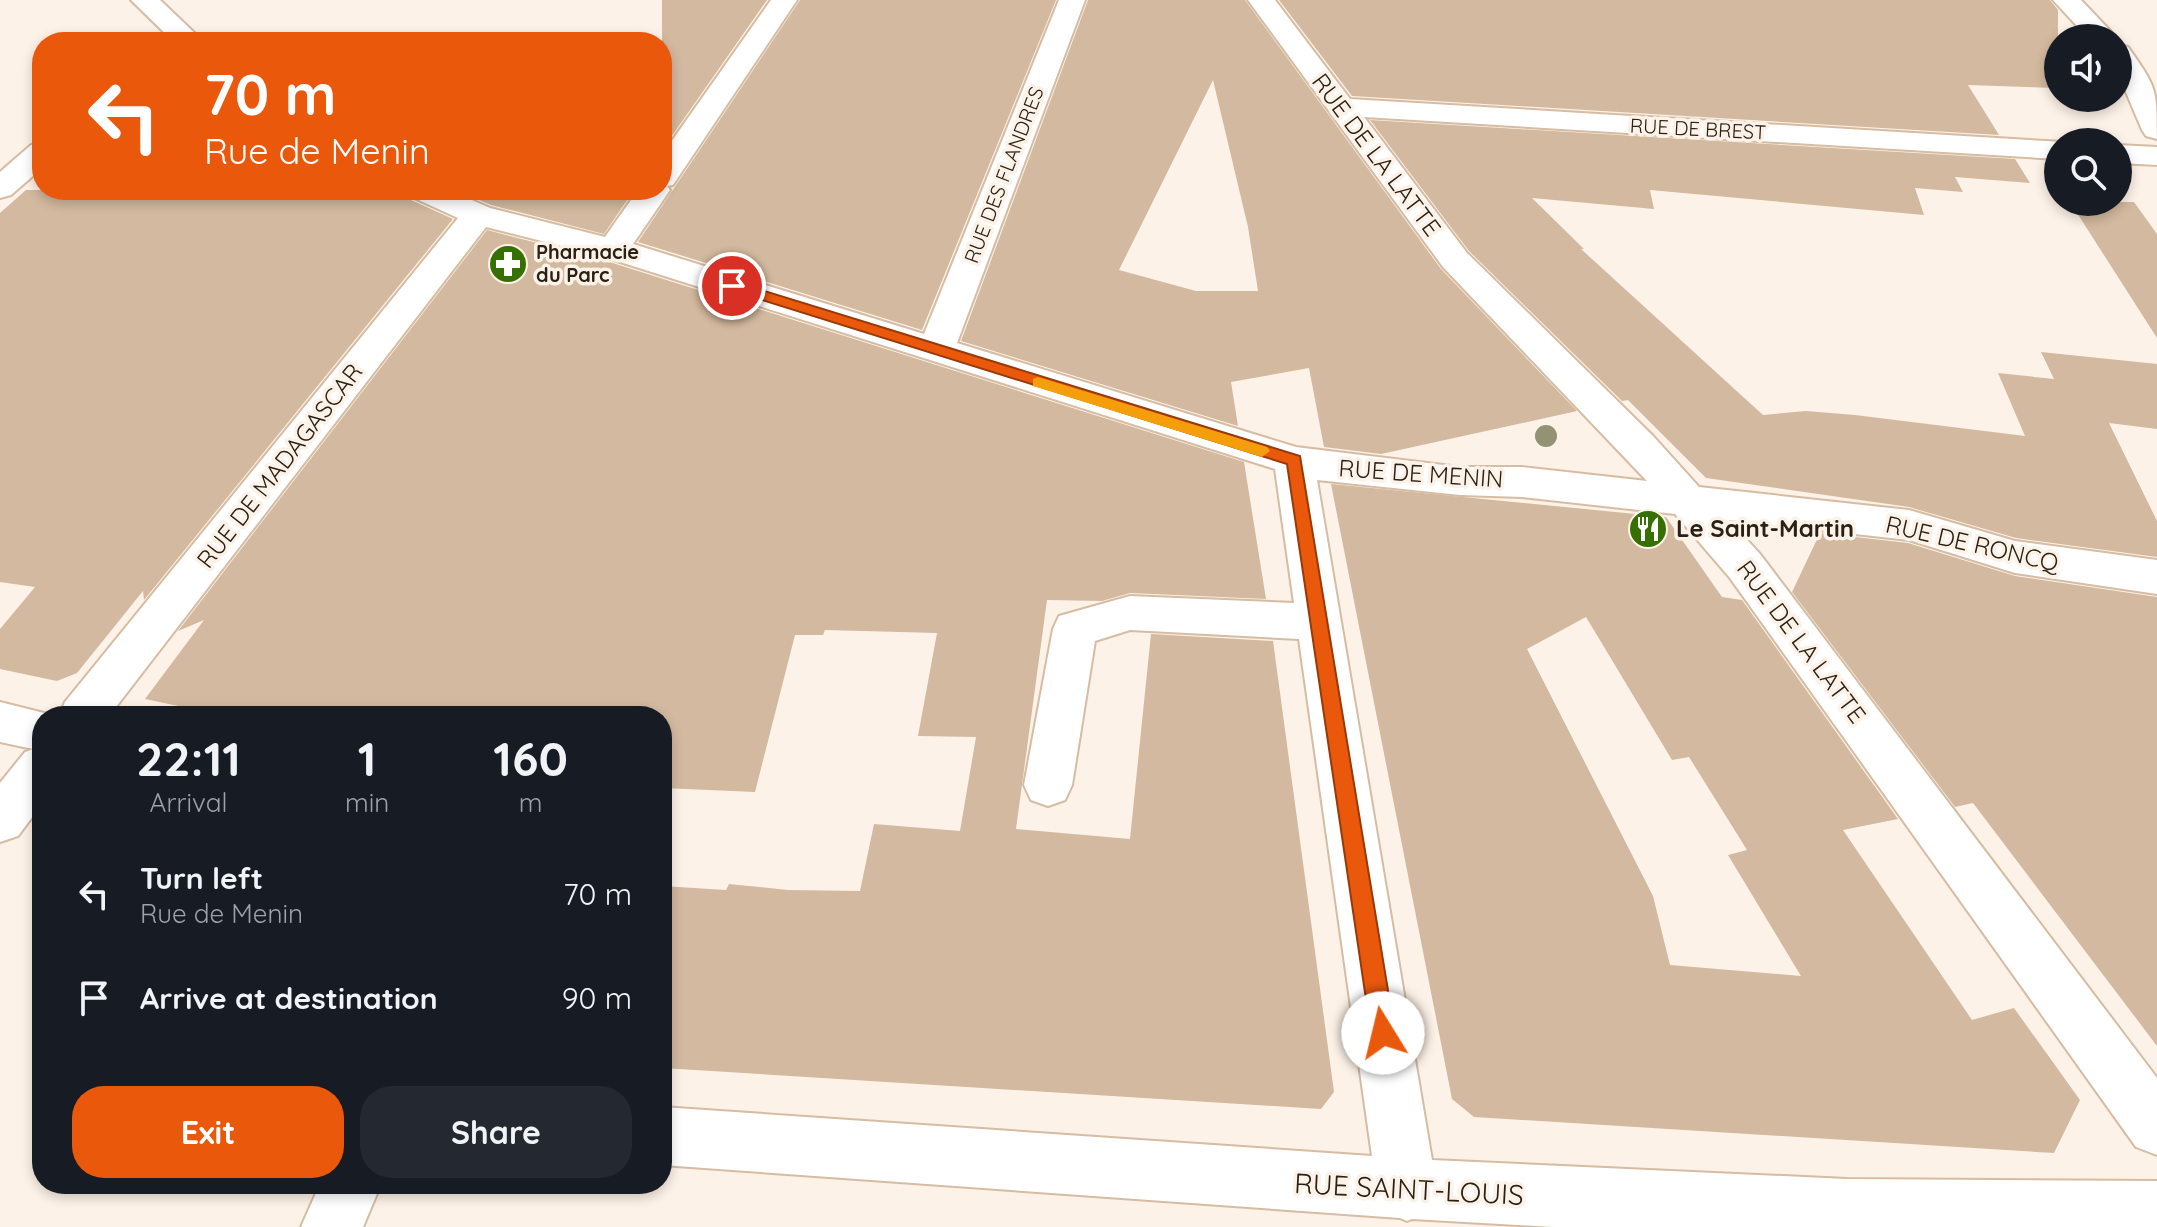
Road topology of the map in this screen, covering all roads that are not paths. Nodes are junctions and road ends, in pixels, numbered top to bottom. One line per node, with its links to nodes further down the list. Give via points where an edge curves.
1 (144, 0): 7 (street)
2 (784, 0): 15 (street)
3 (1072, 0): 21 (street, RUE DES FLANDRES)
4 (1261, 0): 9 (street, RUE DE LA LATTE)
5 (2066, 0): 6 (street)
6 (2089, 24)
7 (174, 32)
8 (2132, 72): 10 (street)
9 (1339, 107): 11 (street, RUE DE BREST); 23 (street, RUE DE LA LATTE, via 1475,282)
10 (2157, 130)
11 (2044, 149)
12 (2132, 155): 13 (street)
13 (2157, 156)
14 (32, 161): 16 (street)
15 (672, 163)
16 (0, 188)
17 (445, 200): 19 (street, RUE DE MENIN)
18 (647, 200): 20 (street)
19 (478, 215): 20 (street, RUE DE MENIN); 26 (street, RUE DE MADAGASCAR)
20 (613, 249): 21 (street, RUE DE MENIN)
21 (936, 350): 22 (street, RUE DE MENIN)
22 (1294, 461): 23 (street, RUE DE MENIN); 25 (street)
23 (1692, 503): 24 (street, RUE DE RONCQ, via 1909,525 2015,557); 32 (street, RUE DE LA LATTE, via 1755,579)
24 (2157, 577)
25 (1320, 622): 30 (street, via 1130,613 1075,629); 34 (street)
26 (90, 706)
27 (0, 722): 28 (street)
28 (32, 729)
29 (32, 780): 31 (street)
30 (1048, 785)
31 (0, 820)
32 (2157, 1126)
33 (672, 1137): 34 (street, RUE SAINT-LOUIS)
34 (1407, 1191): 36 (street, RUE SAINT-LOUIS, via 1814,1209)
35 (347, 1194): 37 (street)
36 (2157, 1212)
37 (332, 1227)

